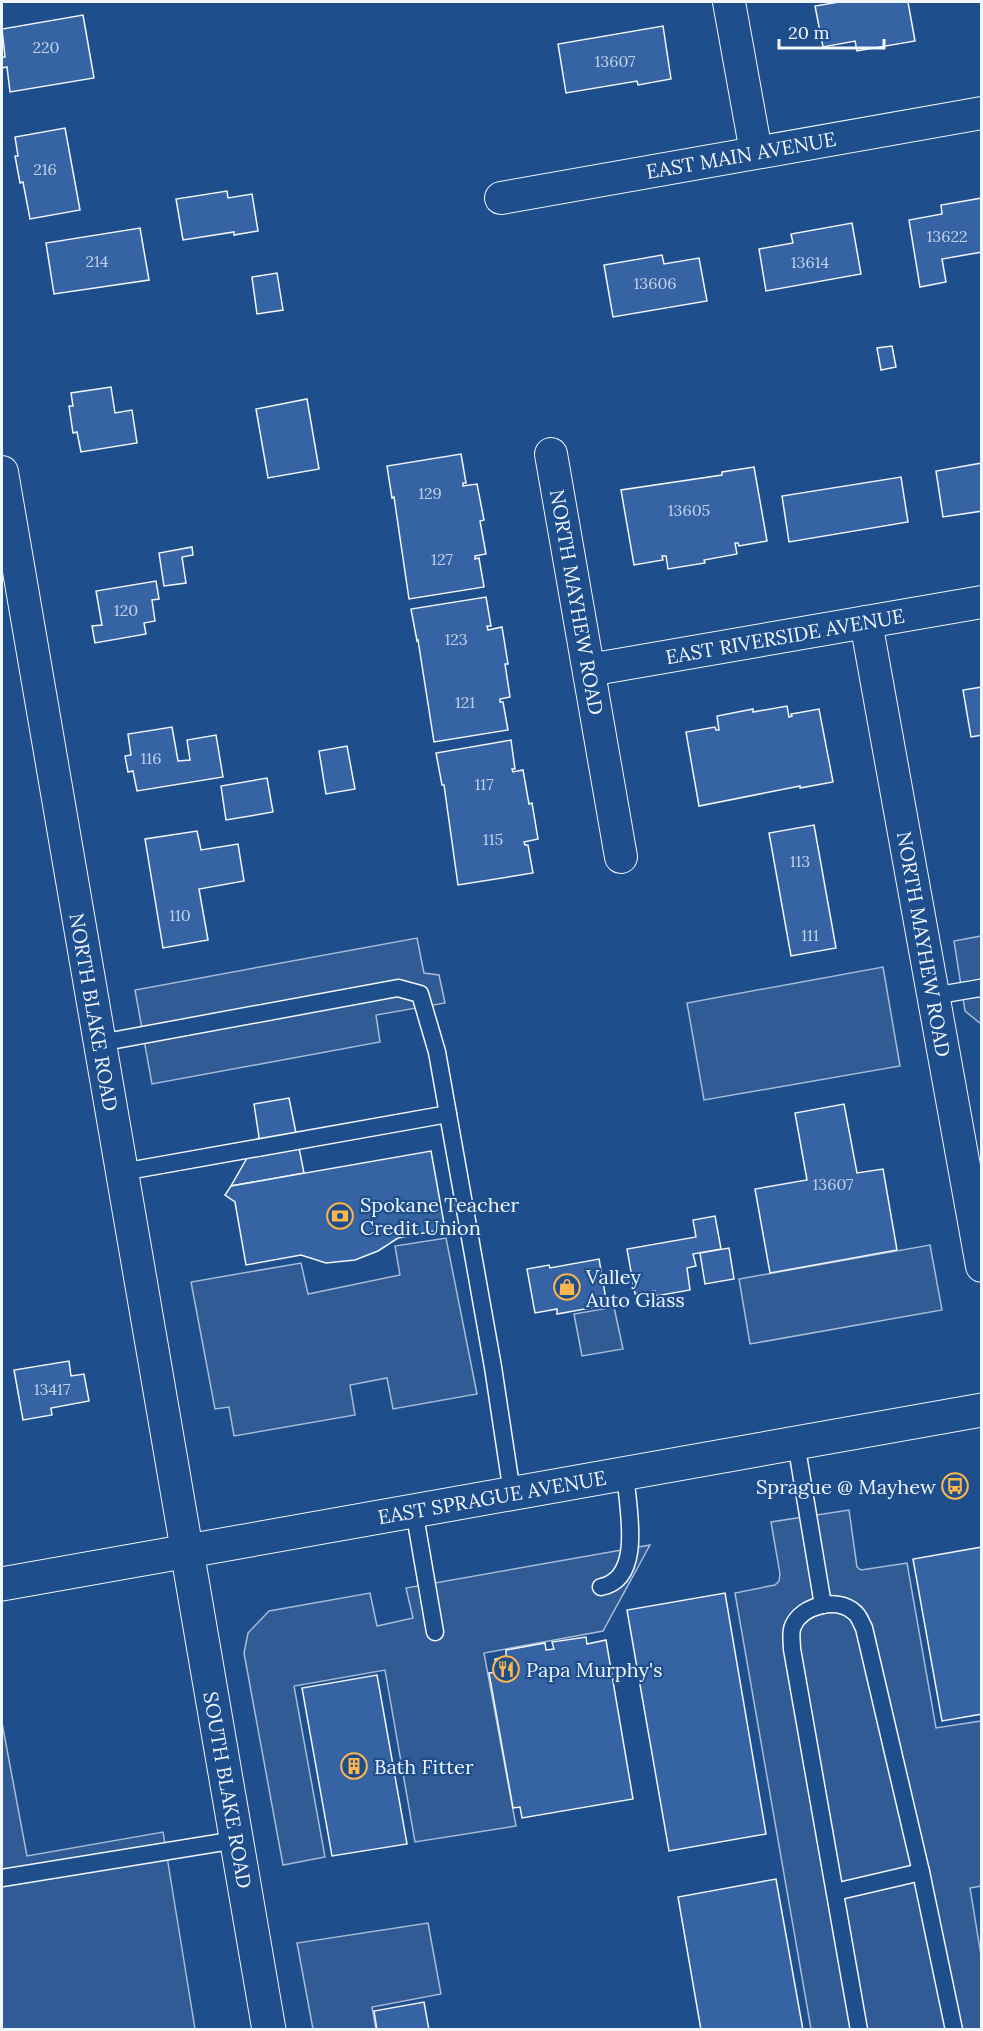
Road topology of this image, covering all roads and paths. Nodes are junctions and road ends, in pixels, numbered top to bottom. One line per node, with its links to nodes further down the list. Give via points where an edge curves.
1 (729, 2): 3 (street)
2 (981, 113): 3 (street, EAST MAIN AVENUE)
3 (756, 152): 4 (street, EAST MAIN AVENUE)
4 (501, 198)
5 (551, 454): 9 (street, NORTH MAYHEW ROAD)
6 (2, 472): 13 (street, NORTH BLAKE ROAD)
7 (981, 602): 8 (street, EAST RIVERSIDE AVENUE)
8 (866, 622): 9 (street, EAST RIVERSIDE AVENUE); 12 (street, NORTH MAYHEW ROAD)
9 (589, 670): 10 (street, NORTH MAYHEW ROAD)
10 (621, 857)
11 (981, 990): 12 (lane)
12 (933, 996): 16 (street, NORTH MAYHEW ROAD)
13 (100, 1043): 14 (lane, via 399,988 420,994 437,1052); 15 (street, NORTH BLAKE ROAD)
14 (448, 1114): 15 (lane); 20 (lane, via 494,1367)
15 (122, 1172): 22 (street, NORTH BLAKE ROAD)
16 (980, 1246)
17 (981, 1410): 18 (main road, EAST SPRAGUE AVENUE)
18 (796, 1443): 19 (main road, EAST SPRAGUE AVENUE); 25 (lane)
19 (625, 1473): 20 (main road, EAST SPRAGUE AVENUE); 24 (lane, via 631,1552 624,1574)
20 (512, 1493): 21 (main road, EAST SPRAGUE AVENUE)
21 (414, 1510): 22 (main road, EAST SPRAGUE AVENUE); 26 (lane)
22 (187, 1551): 23 (main road, EAST SPRAGUE AVENUE); 27 (main road, SOUTH BLAKE ROAD)
23 (2, 1584)
24 (602, 1587)
25 (822, 1605): 28 (lane, via 840,1605 855,1612 864,1628); 30 (lane, via 804,1612 793,1627 792,1649)
26 (435, 1632)
27 (236, 1840): 29 (lane); 31 (main road, SOUTH BLAKE ROAD)
28 (921, 1872): 30 (lane); 33 (lane)
29 (2, 1878)
30 (835, 1892): 32 (lane)
31 (269, 2030)
32 (859, 2030)
33 (954, 2030)

